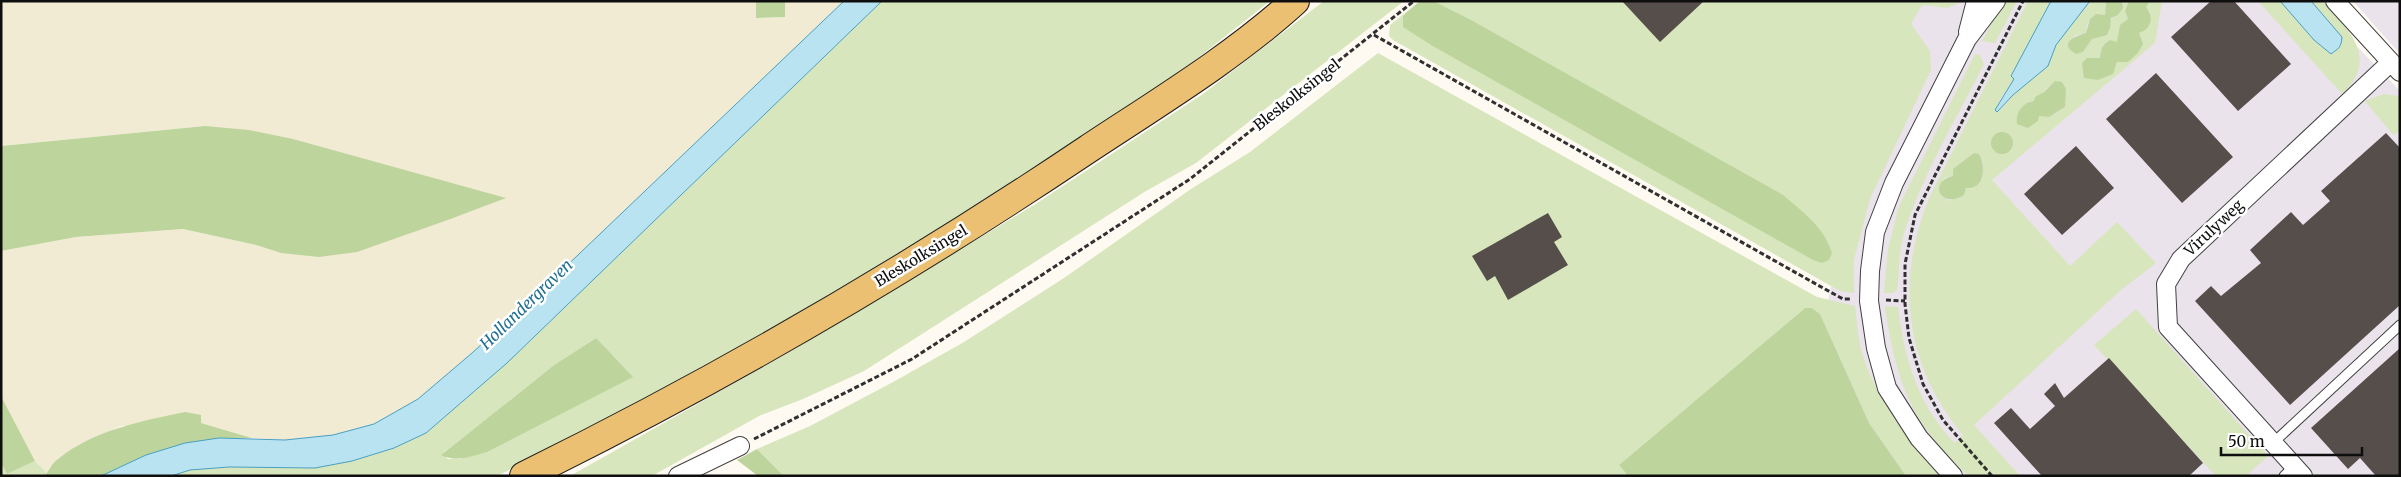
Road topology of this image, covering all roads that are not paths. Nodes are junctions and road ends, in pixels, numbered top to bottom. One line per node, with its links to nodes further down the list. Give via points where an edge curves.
1 (1976, 1): 5 (street)
2 (1996, 1): 5 (street)
3 (2335, 1): 6 (street)
4 (1293, 5): 11 (main road, Bleskolksingel, via 1139,115 923,256 723,372)
5 (1967, 39): 13 (street, via 1894,183 1875,232 1869,301 1876,348 1887,388 1919,438)
6 (2395, 67): 8 (street, Virulyweg, via 2181,259 2166,284 2168,327)
7 (2400, 325): 8 (lane)
8 (2273, 443): 10 (street, Virulyweg)
9 (740, 446): 12 (street)
10 (2294, 473)
11 (524, 476)
12 (678, 476)
13 (1953, 476)

